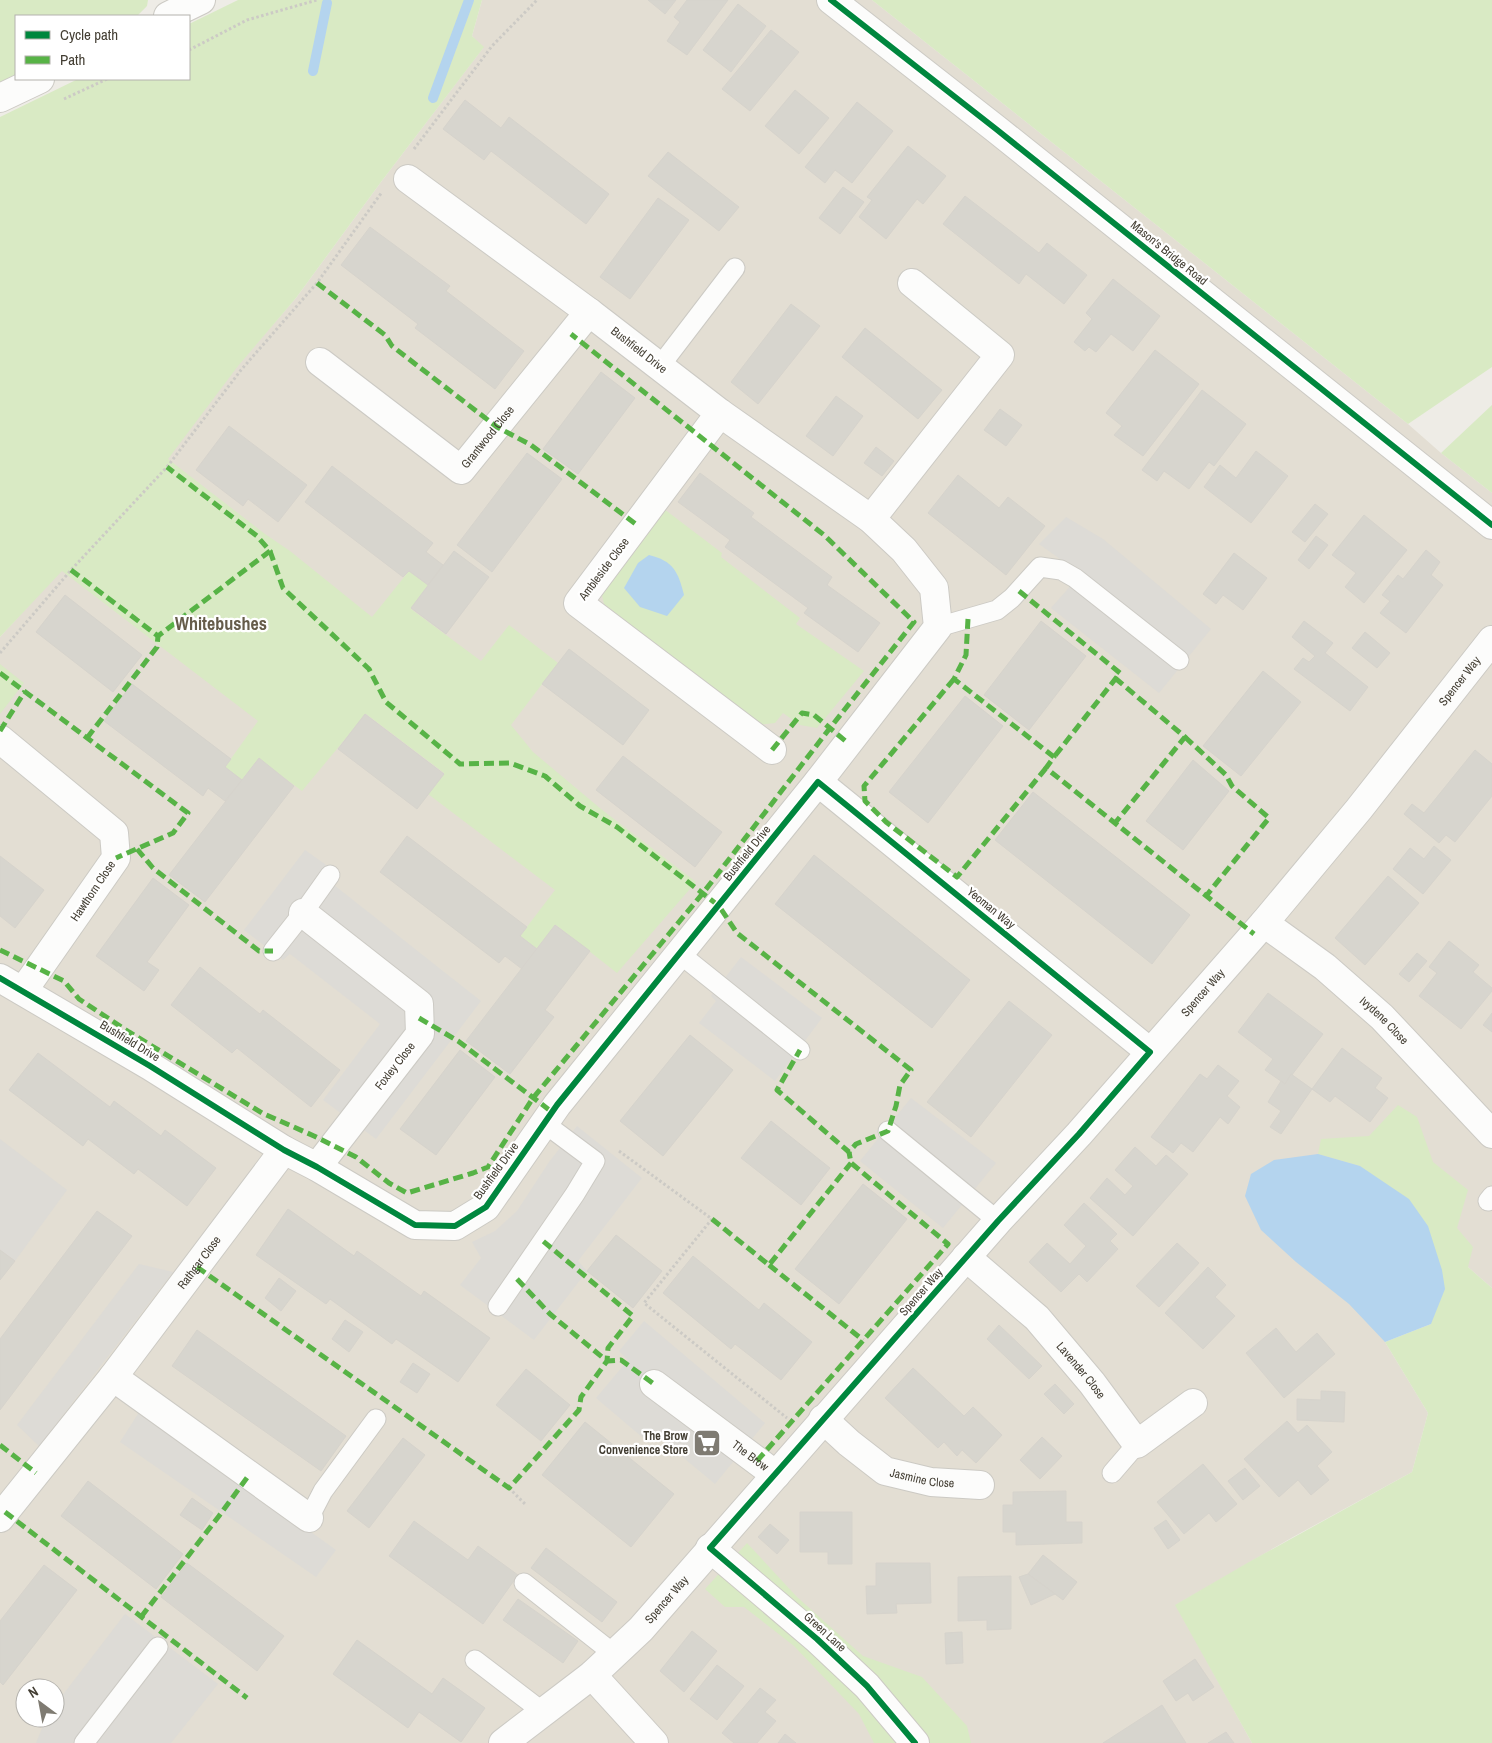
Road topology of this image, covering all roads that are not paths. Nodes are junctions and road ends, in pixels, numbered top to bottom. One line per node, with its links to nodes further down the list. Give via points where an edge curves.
1 (201, 0): 3 (street)
2 (831, 0): 14 (street, Mason's Bridge Road)
3 (170, 15)
4 (38, 80): 5 (street)
5 (0, 98)
6 (401, 174): 9 (street, Bushfield Drive)
7 (735, 268): 11 (lane)
8 (912, 283): 13 (street, via 1000,355)
9 (589, 312): 10 (street, Grantwood Close, via 462,470); 11 (street, Bushfield Drive)
10 (320, 362)
11 (660, 366): 12 (street, Bushfield Drive)
12 (720, 413): 13 (street, Bushfield Drive); 19 (street, Ambleside Close, via 578,603)
13 (872, 518): 15 (street, Bushfield Drive, via 904,550 934,588)
14 (1492, 525)
15 (938, 628): 17 (lane, via 997,610 1040,567 1061,570 1075,578); 20 (street, Bushfield Drive)
16 (1492, 640): 23 (street, Spencer Way)
17 (1179, 660)
18 (0, 739): 27 (street, Hawthorn Close, via 114,833 116,850 116,858)
19 (772, 750)
20 (818, 782): 25 (street, Bushfield Drive); 29 (street, Yeoman Way)
21 (330, 874): 22 (lane)
22 (303, 913): 24 (lane); 34 (street, Foxley Close, via 419,1004 420,1034)
23 (1264, 923): 29 (street, Spencer Way); 32 (street, Ivydene Close, via 1324,967 1382,1017)
24 (273, 951)
25 (680, 954): 28 (lane); 30 (street, Bushfield Drive)
26 (0, 978): 27 (street, Bushfield Drive)
27 (23, 992): 33 (street, Bushfield Drive)
28 (800, 1050)
29 (1150, 1052): 35 (street, Spencer Way)
30 (544, 1123): 34 (street, Bushfield Drive, via 486,1207 455,1226 415,1225); 37 (lane, via 595,1161)
31 (888, 1131): 35 (lane)
32 (1492, 1134)
33 (284, 1150): 34 (street, Bushfield Drive); 38 (street, Rathgar Close)
34 (317, 1167)
35 (998, 1221): 36 (street, Spencer Way)
36 (966, 1257): 42 (street, Spencer Way); 43 (street, Lavender Close, via 1037,1318 1092,1383)
37 (498, 1306)
38 (113, 1377): 47 (street, Rathgar Close); 48 (street)
39 (654, 1384): 45 (street, The Brow)
40 (1193, 1403): 43 (street)
41 (376, 1419): 48 (lane, via 323,1491)
42 (816, 1428): 45 (street, Spencer Way); 46 (street, Jasmine Close, via 849,1443 885,1471 931,1482)
43 (1137, 1444): 44 (lane)
44 (1112, 1473)
45 (776, 1475): 49 (street, Spencer Way)
46 (980, 1486)
47 (0, 1518)
48 (309, 1518)
49 (710, 1548): 52 (street, Spencer Way, via 641,1629); 59 (street, Green Lane, via 867,1686)
50 (524, 1583): 52 (lane)
51 (158, 1647): 56 (lane)
52 (614, 1654): 54 (street, Spencer Way)
53 (475, 1660): 55 (lane)
54 (592, 1675): 55 (street, Spencer Way); 58 (street)
55 (543, 1712): 57 (street, Spencer Way)
56 (84, 1743)
57 (502, 1743)
58 (654, 1743)
59 (915, 1743)

